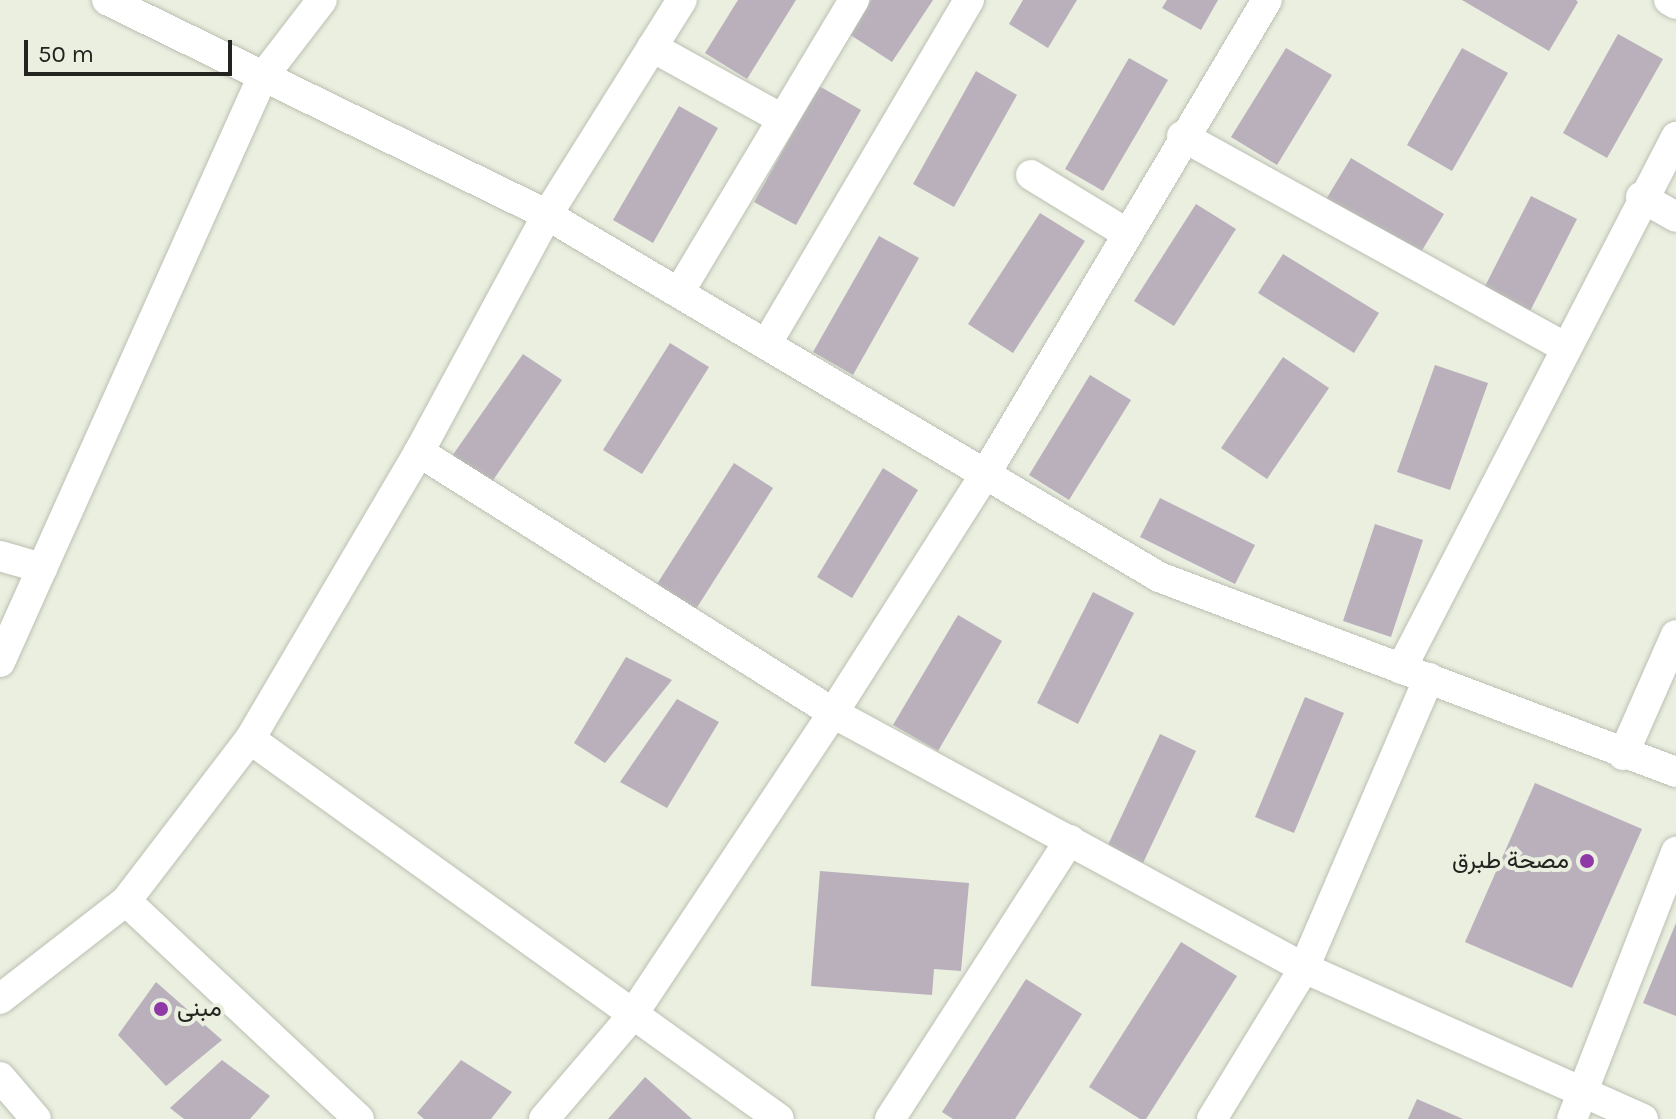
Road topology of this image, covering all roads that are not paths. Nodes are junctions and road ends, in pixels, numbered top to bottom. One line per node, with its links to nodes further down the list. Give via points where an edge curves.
1 (107, 0): 10 (street)
2 (322, 0): 10 (street)
3 (682, 0): 9 (street)
4 (854, 0): 11 (street)
5 (969, 0): 20 (street)
6 (1267, 0): 12 (street)
7 (1669, 0): 8 (street)
8 (1676, 4)
9 (652, 47): 11 (street); 16 (street)
10 (262, 78): 16 (street); 25 (street)
11 (782, 119): 19 (street)
12 (1182, 136): 18 (street); 21 (street)
13 (1676, 137): 15 (street)
14 (1031, 175): 18 (street)
15 (1641, 197): 17 (street); 21 (street)
16 (547, 215): 19 (street); 22 (street)
17 (1676, 217)
18 (1126, 233): 23 (street)
19 (681, 289): 20 (street)
20 (767, 343): 23 (street)
21 (1563, 346): 28 (street)
22 (419, 452): 30 (street); 31 (street)
23 (986, 473): 28 (street, via 1159,577); 30 (street)
24 (0, 556): 25 (street)
25 (42, 568): 27 (street)
26 (1676, 635): 32 (street)
27 (0, 662)
28 (1401, 669): 29 (street)
29 (1429, 678): 32 (street); 37 (street)
30 (833, 713): 34 (street); 39 (street)
31 (250, 739): 36 (street); 39 (street)
32 (1623, 755): 33 (street)
33 (1676, 772)
34 (1070, 840): 37 (street); 46 (street)
35 (1676, 852): 41 (street)
36 (126, 901): 38 (street); 43 (street)
37 (1304, 968): 41 (street); 47 (street)
38 (0, 999)
39 (631, 1017): 44 (street); 45 (street)
40 (3, 1094): 42 (street)
41 (1577, 1107): 48 (street)
42 (36, 1119)
43 (359, 1119)
44 (544, 1119)
45 (779, 1119)
46 (890, 1119)
47 (1212, 1119)
48 (1643, 1119)

